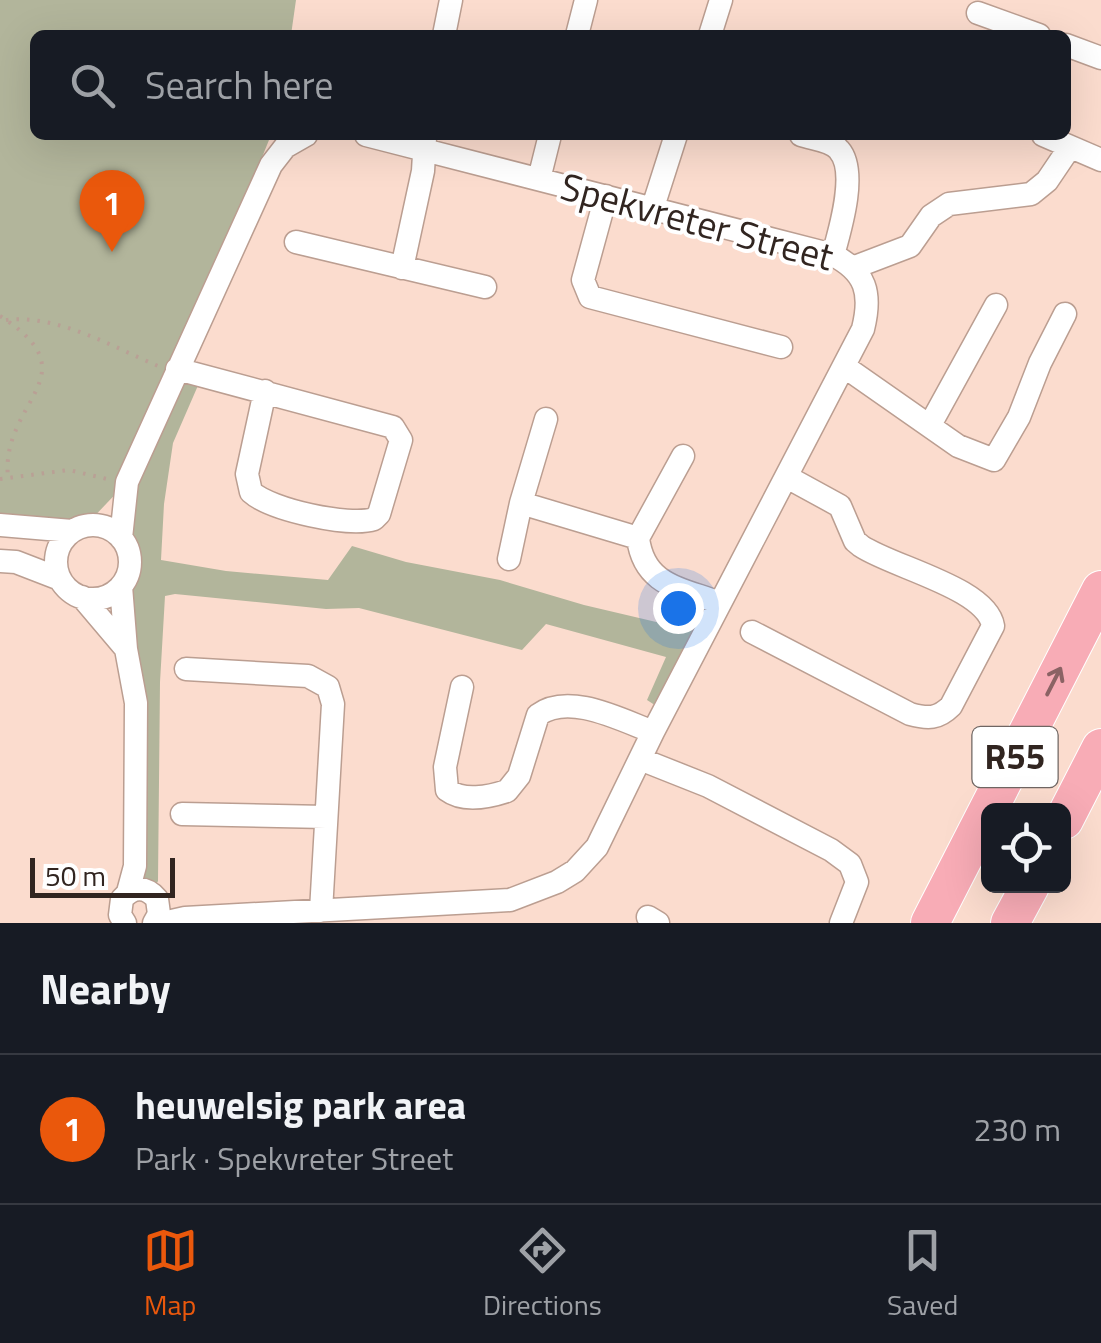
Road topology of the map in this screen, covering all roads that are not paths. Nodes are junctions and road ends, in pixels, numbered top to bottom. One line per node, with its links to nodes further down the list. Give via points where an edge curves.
1 (451, 0): 5 (street)
2 (586, 0): 6 (street)
3 (721, 0): 7 (street)
4 (978, 13): 8 (street)
5 (445, 30)
6 (578, 30)
7 (712, 30)
8 (1025, 30)
9 (1071, 46): 10 (street)
10 (1101, 58)
11 (297, 140): 31 (street, via 271,166)
12 (549, 140): 19 (street)
13 (674, 140): 21 (street)
14 (818, 140): 23 (street, via 832,144 844,161 846,188)
15 (1054, 140): 17 (street)
16 (425, 143): 19 (street, Spekvreter Street); 25 (street)
17 (1070, 147): 18 (street); 24 (street, via 1038,190 950,204 910,246)
18 (1101, 160)
19 (538, 179): 20 (street, Spekvreter Street)
20 (606, 196): 21 (street, Spekvreter Street); 29 (street, via 583,280 590,297)
21 (653, 207): 23 (street, Spekvreter Street)
22 (296, 242): 25 (street)
23 (833, 254): 24 (street, Spekvreter Street)
24 (855, 267): 30 (street, Spekvreter Street, via 868,307)
25 (402, 268): 26 (street)
26 (485, 287)
27 (996, 305): 34 (street)
28 (1065, 314): 34 (street, via 996,458 986,460)
29 (780, 347)
30 (844, 367): 34 (street); 36 (street, Spekvreter Street)
31 (176, 371): 32 (street); 37 (street)
32 (265, 391): 32 (street, via 398,431 401,440 374,519 355,522 290,509 251,492 247,474)
33 (546, 419): 38 (street)
34 (930, 425)
35 (683, 456): 42 (street)
36 (787, 477): 49 (street, Spekvreter Street); 50 (street, via 840,506 861,546 952,588 983,607 992,626 952,706 928,718)
37 (127, 482): 40 (street); 41 (street)
38 (520, 503): 42 (street); 43 (street)
39 (0, 525): 40 (street)
40 (76, 530): 41 (street, via 108,528); 44 (street); 45 (street, via 57,553)
41 (122, 538): 46 (street, via 130,562)
42 (638, 538): 49 (street, via 643,564 652,573)
43 (509, 559)
44 (8, 562): 45 (street)
45 (60, 579): 48 (street)
46 (122, 586): 48 (street, via 104,598); 51 (street, Spekvreter Street)
47 (1101, 590): 65 (main road, R55, one-way to 47)
48 (82, 597): 51 (street, Spekvreter Street)
49 (720, 603): 54 (street, Spekvreter Street)
50 (752, 632)
51 (126, 649): 61 (street, Spekvreter Street, via 136,704 135,866)
52 (186, 669): 59 (street, via 308,676 328,687 333,704)
53 (462, 687): 54 (street, via 444,767 446,790 456,797 507,791 519,776 538,715 550,708 581,708)
54 (653, 732): 56 (street, Spekvreter Street)
55 (1101, 748): 57 (main road, R55)
56 (640, 759): 62 (street, Spekvreter Street, via 586,862 557,882); 64 (street, via 722,793 850,864 857,882)
57 (1071, 806)
58 (182, 814): 59 (street)
59 (326, 817): 63 (street)
60 (1026, 893): 66 (main road)
61 (143, 912): 63 (street, Spekvreter Street)
62 (477, 913): 63 (street, Spekvreter Street)
63 (307, 916)
64 (840, 923)
65 (930, 923)
66 (1010, 923)

